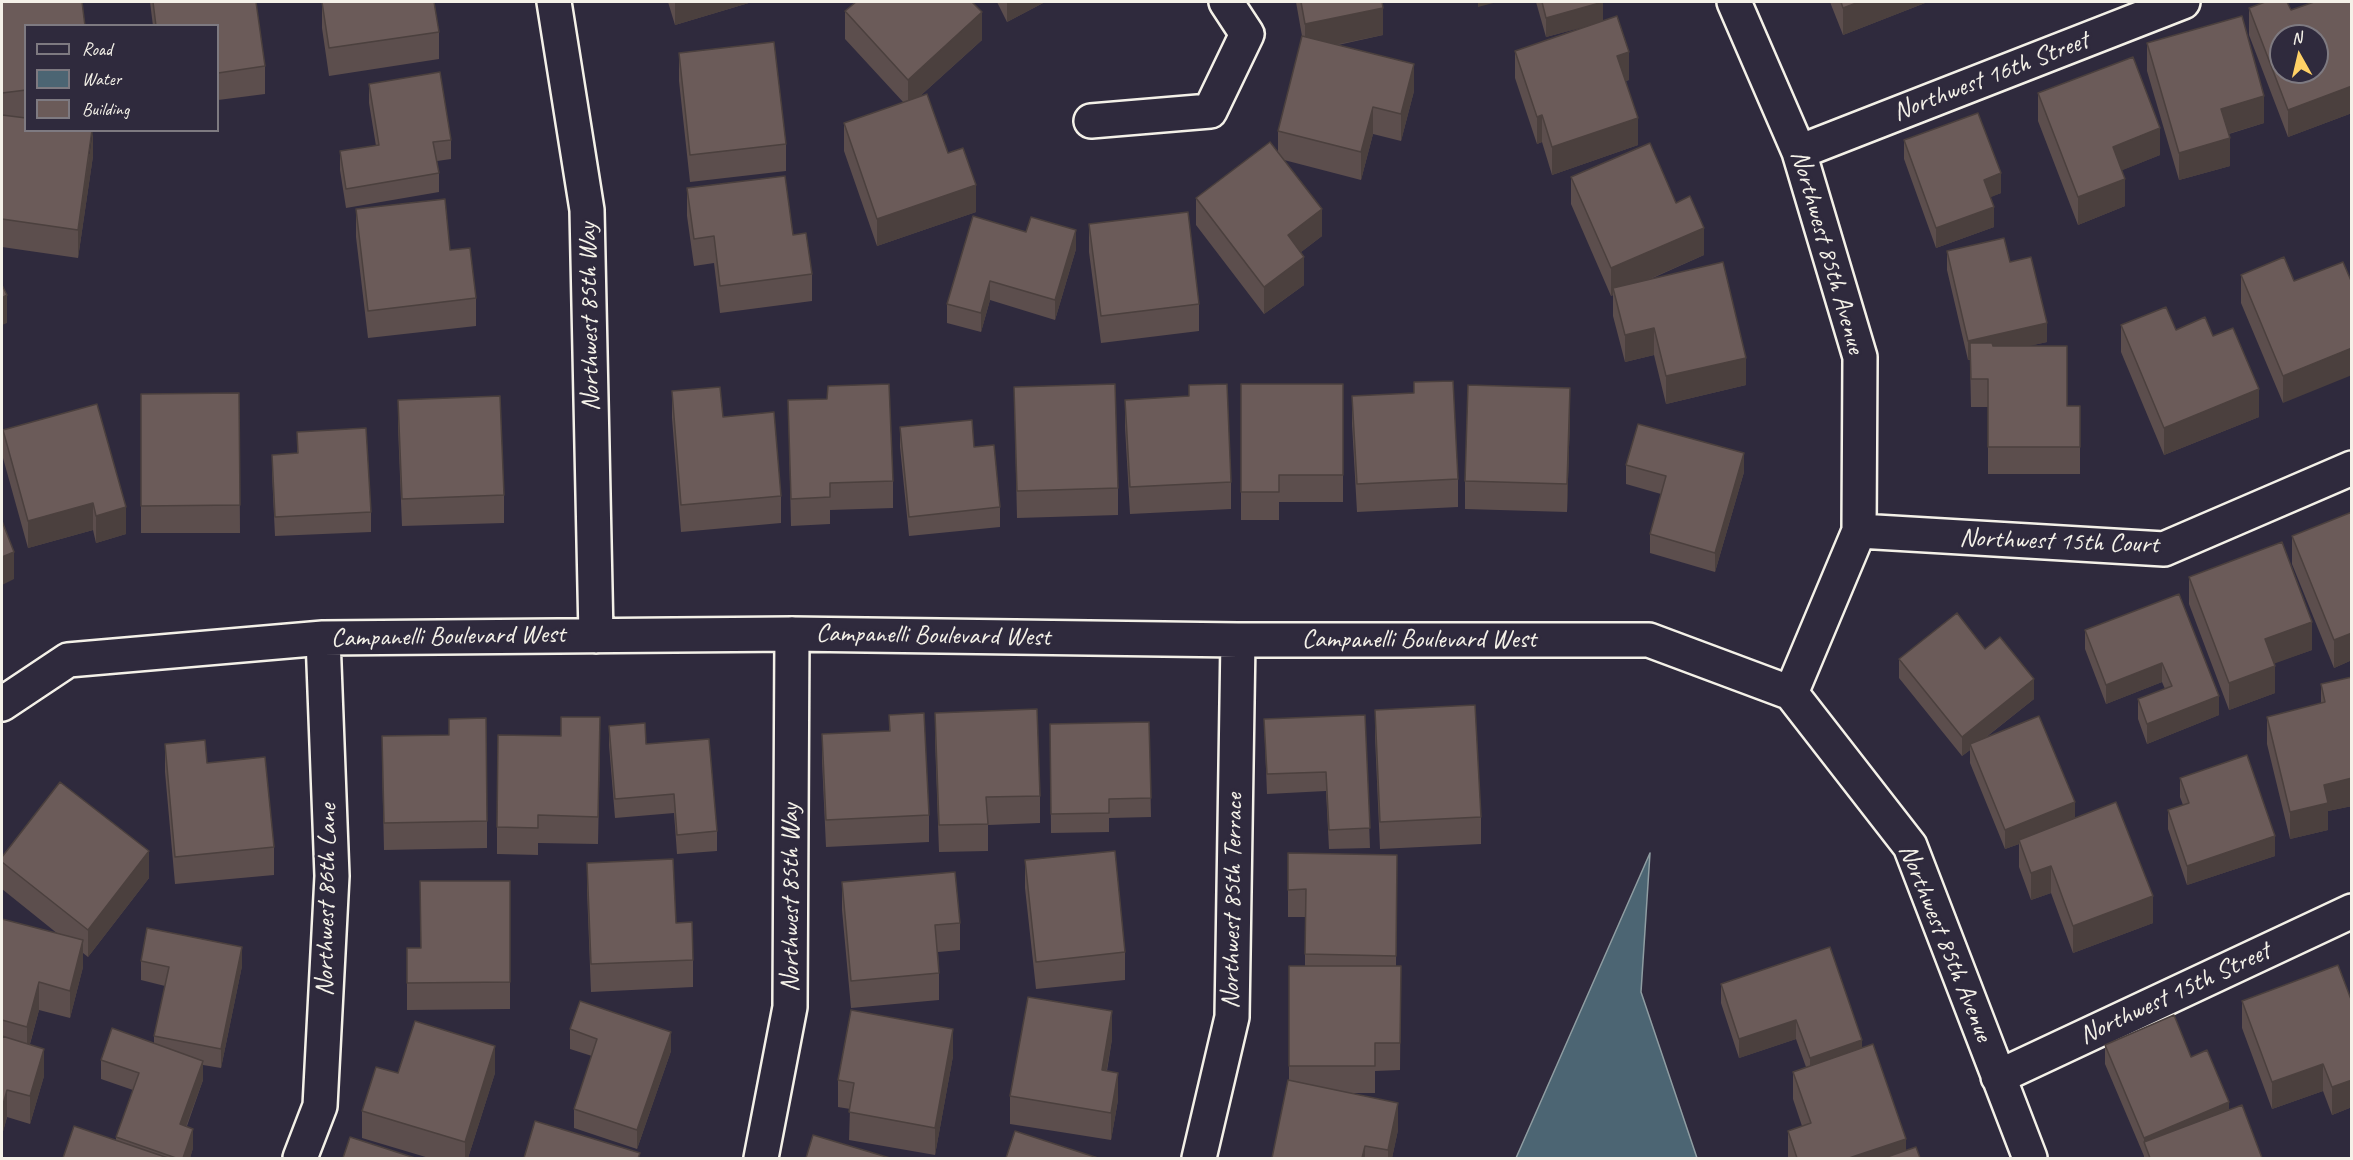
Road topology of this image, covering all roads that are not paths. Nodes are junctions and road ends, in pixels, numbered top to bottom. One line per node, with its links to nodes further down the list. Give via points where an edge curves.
1 (554, 2): 10 (street, Northwest 85th Way, via 587,210)
2 (1226, 2): 5 (street, via 1247,34 1210,111)
3 (1734, 2): 6 (street, Northwest 85th Avenue)
4 (2183, 2): 6 (street, Northwest 16th Street)
5 (1091, 121)
6 (1799, 152): 8 (street, Northwest 85th Avenue, via 1860,357)
7 (2352, 468): 8 (street, Northwest 15th Court, via 2164,549)
8 (1859, 531): 13 (street, Northwest 85th Avenue)
9 (792, 634): 10 (street, Campanelli Boulevard West); 12 (street, Campanelli Boulevard West); 18 (street, Northwest 85th Way, via 790,1007)
10 (596, 636): 11 (street, Campanelli Boulevard West)
11 (323, 638): 14 (street, Campanelli Boulevard West, via 68,660); 17 (street, Northwest 86th Lane, via 332,876 320,1106)
12 (1238, 640): 13 (street, Campanelli Boulevard West, via 1649,640); 19 (street, Northwest 85th Terrace, via 1232,1017)
13 (1791, 693): 16 (street, Northwest 85th Avenue, via 1911,846)
14 (2, 704)
15 (2352, 911): 16 (street, Northwest 15th Street)
16 (1998, 1077): 20 (street, Northwest 85th Avenue)
17 (300, 1158)
18 (761, 1158)
19 (1199, 1158)
20 (2030, 1158)

